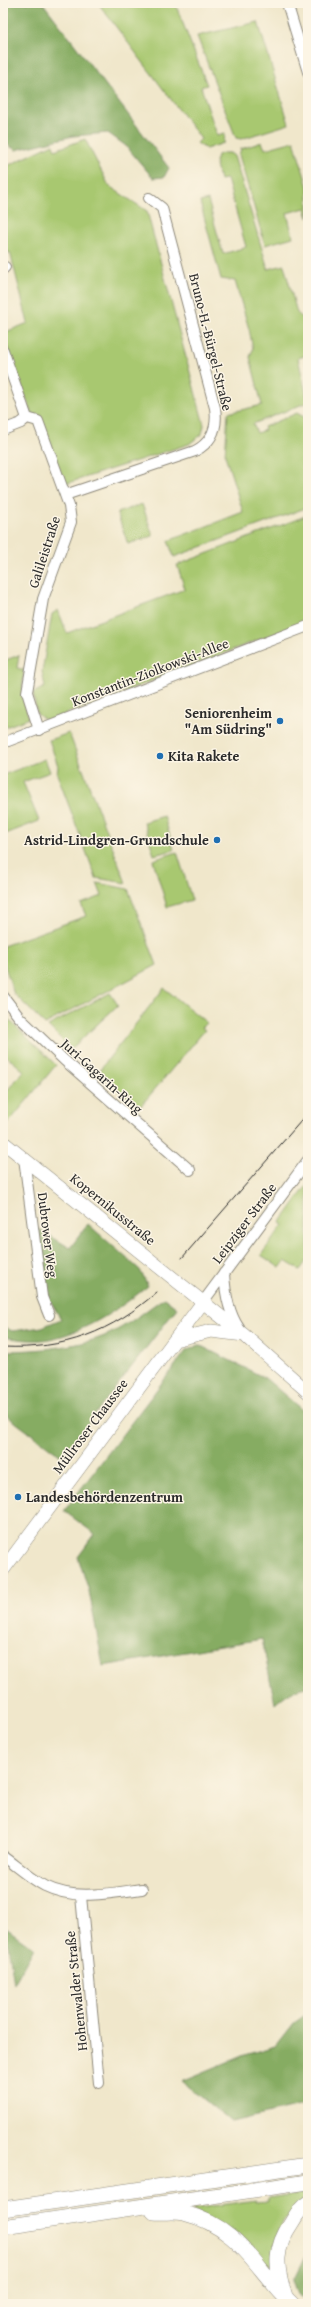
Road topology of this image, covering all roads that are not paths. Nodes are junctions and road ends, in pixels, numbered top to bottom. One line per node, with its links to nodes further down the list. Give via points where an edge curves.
1 (287, 3): 2 (street)
2 (308, 72)
3 (149, 198): 7 (street, Bruno-H.-Bürgel-Straße, via 162,208 217,423 210,439 195,451)
4 (3, 350): 5 (street)
5 (27, 418): 6 (street); 7 (street, Galileistraße, via 38,421)
6 (3, 430)
7 (65, 495): 9 (street, Galileistraße, via 71,522 43,599 27,692)
8 (308, 626): 9 (street, Konstantin-Ziolkowski-Allee)
9 (39, 730): 10 (street, Konstantin-Ziolkowski-Allee)
10 (3, 744)
11 (3, 996): 15 (street, Juri-Gagarin-Ring, via 19,1016 64,1060)
12 (3, 1142): 13 (main road, Kopernikusstraße)
13 (24, 1158): 17 (main road, Kopernikusstraße); 18 (street, Dubrower Weg, via 42,1297)
14 (308, 1160): 16 (street, Leipziger Straße)
15 (190, 1170)
16 (224, 1273): 17 (street, Leipziger Straße); 19 (street, via 225,1289 233,1319)
17 (202, 1302): 19 (main road, Kopernikusstraße); 20 (main road, Müllroser Chaussee)
18 (49, 1315)
19 (244, 1335): 20 (main road, via 211,1331); 21 (main road, Kopernikusstraße)
20 (175, 1340): 22 (main road, Müllroser Chaussee)
21 (308, 1392)
22 (3, 1570)
23 (3, 1856): 25 (street, via 46,1886)
24 (142, 1889): 25 (street)
25 (81, 1896): 26 (street, Hohenwalder Straße)
26 (99, 2083)
27 (308, 2159): 29 (highway)
28 (308, 2165): 29 (highway)
29 (239, 2175): 32 (highway)
30 (308, 2182): 33 (highway)
31 (308, 2203): 35 (highway, via 283,2234 277,2258 280,2280)
32 (3, 2209)
33 (111, 2212): 34 (highway); 35 (highway, via 183,2213 206,2221 231,2235 244,2247 272,2285)
34 (3, 2227)
35 (289, 2301)

